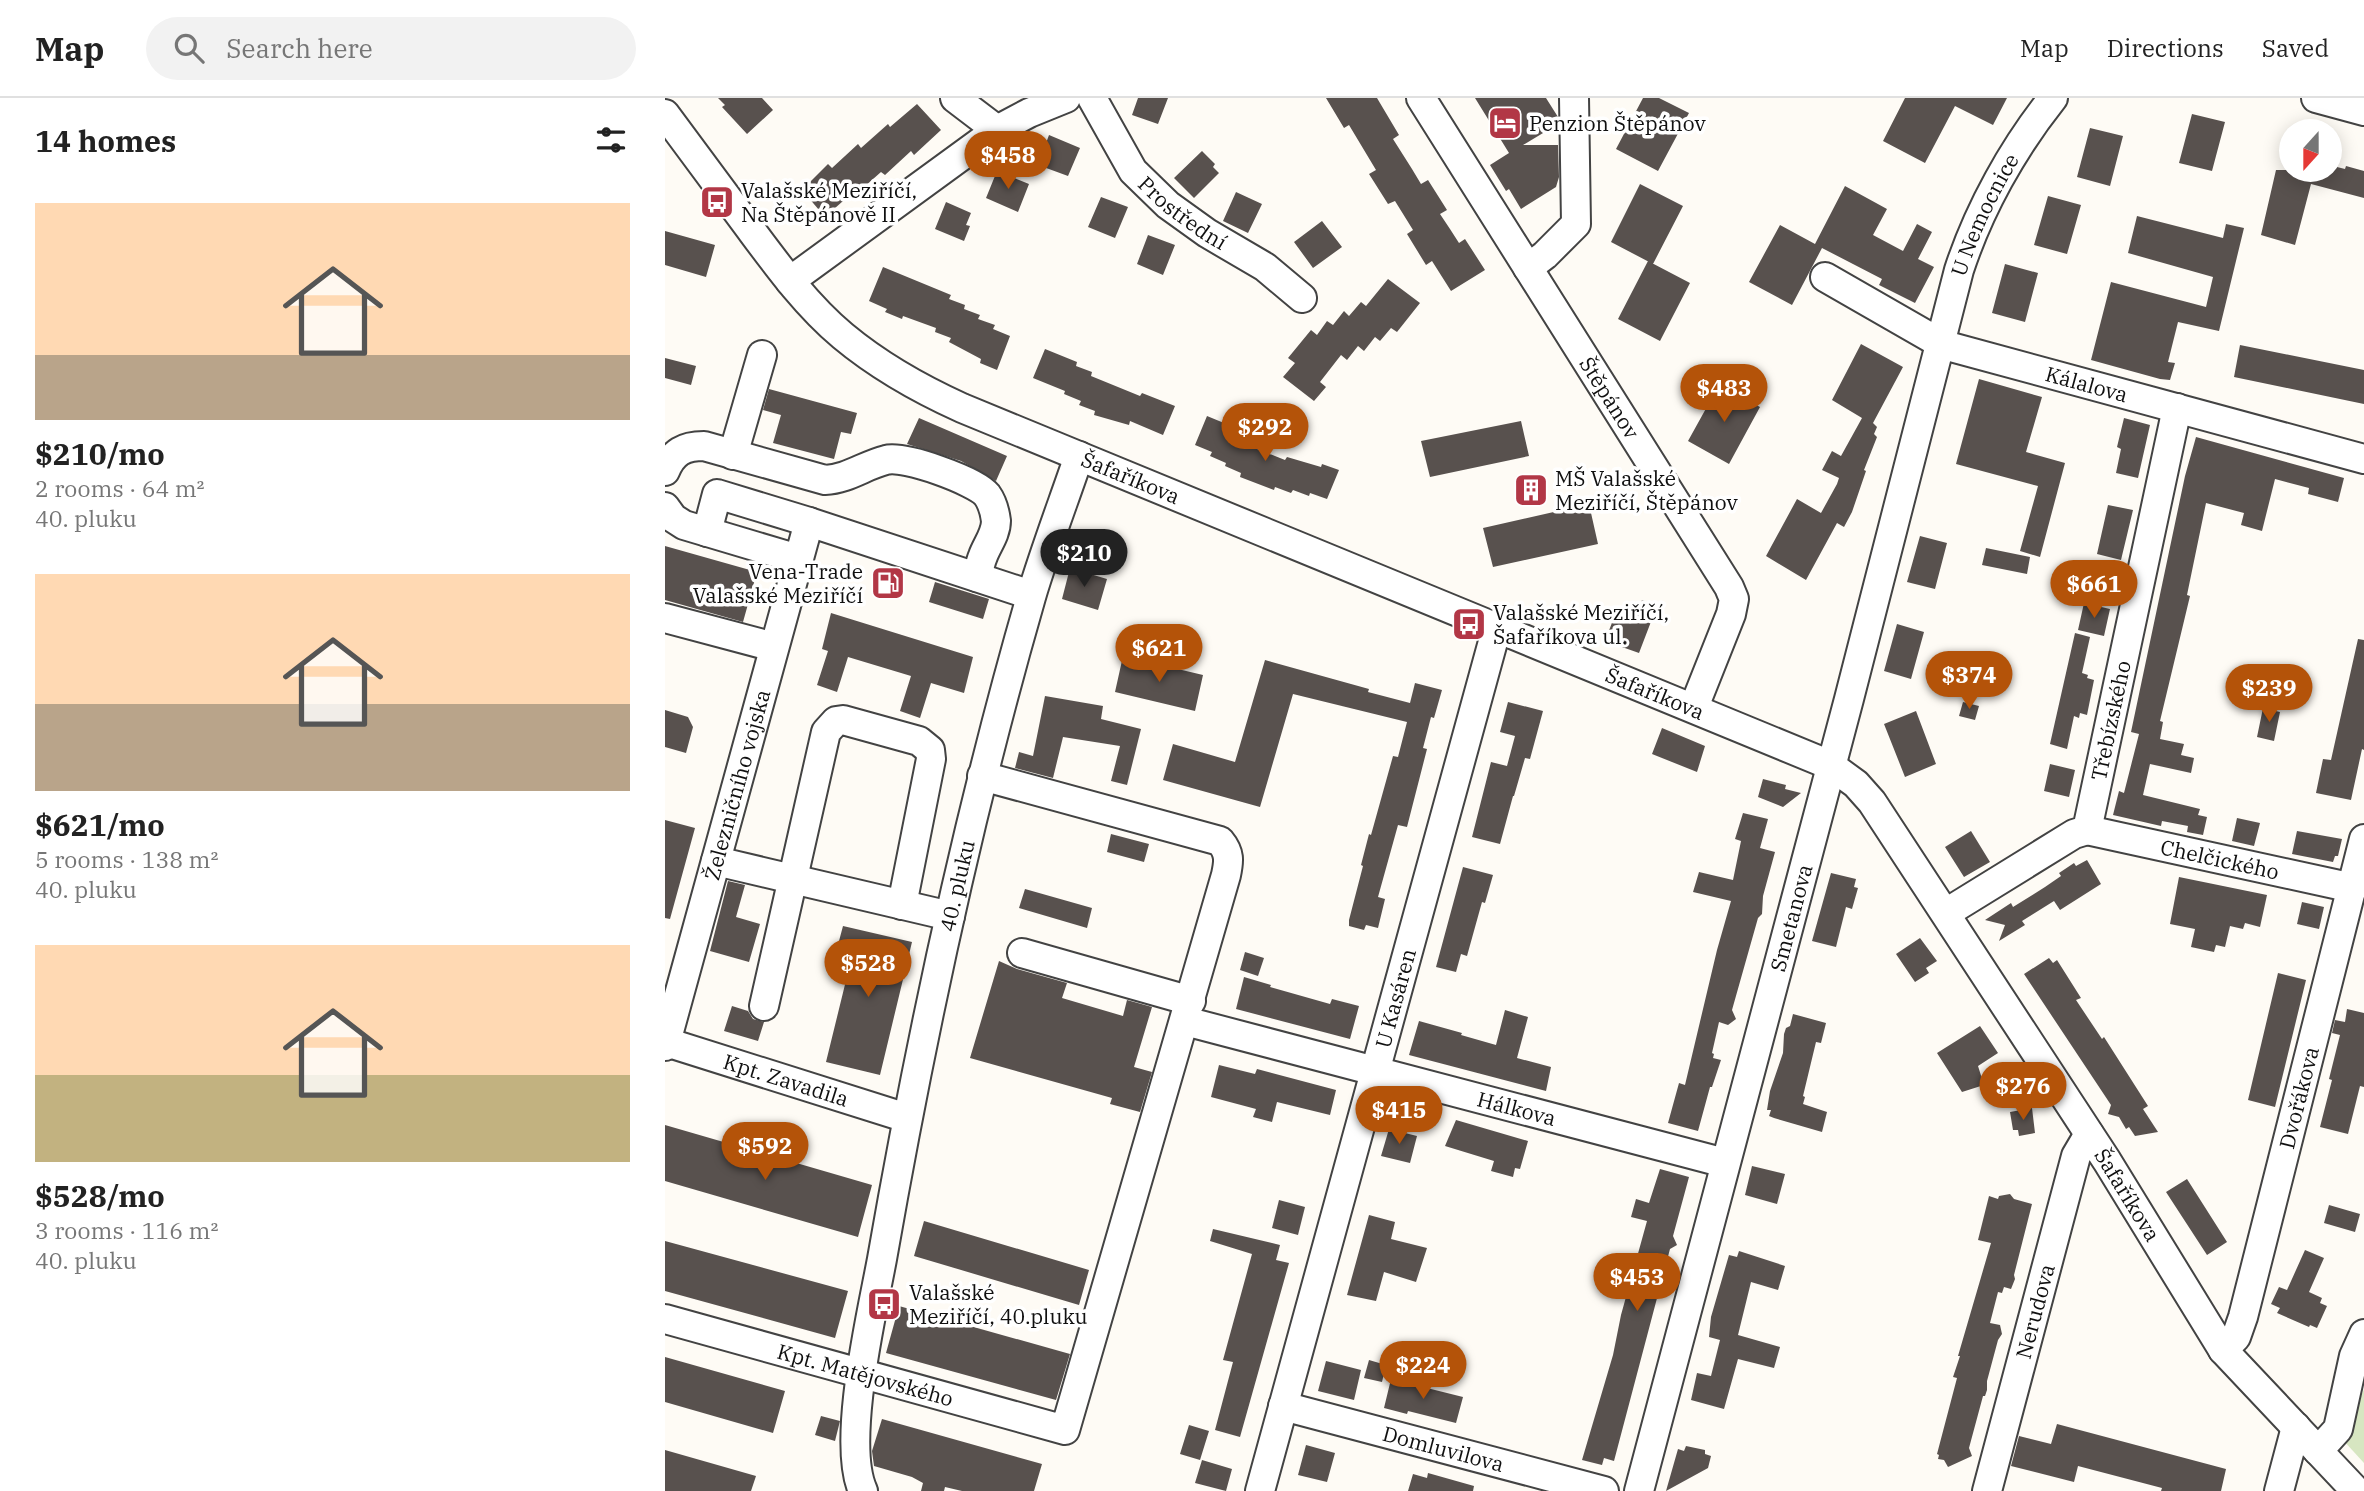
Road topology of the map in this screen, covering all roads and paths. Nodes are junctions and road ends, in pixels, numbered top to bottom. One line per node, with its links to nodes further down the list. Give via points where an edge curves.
1 (955, 98): 10 (street)
2 (1066, 98): 10 (street)
3 (1092, 98): 14 (street, Prostřední, via 1133,171 1168,205 1265,267)
4 (1421, 98): 11 (street, Štěpánov)
5 (1574, 98): 11 (street, via 1576,225)
6 (2053, 98): 15 (street, U Nemocnice, via 2028,130 1972,236)
7 (2316, 98): 8 (street)
8 (2364, 111)
9 (665, 114): 13 (street, Šafaříkova)
10 (997, 130): 13 (street)
11 (1528, 268): 32 (street, Štěpánov, via 1734,599)
12 (1825, 277): 15 (street, Kálalova)
13 (790, 281): 20 (street, Šafaříkova, via 842,335 891,370 962,408)
14 (1302, 298)
15 (1940, 344): 17 (street, Kálalova); 33 (street, Smetanova)
16 (762, 355): 19 (street)
17 (2177, 408): 21 (street, Kálalova); 35 (street, Třebízského)
18 (678, 441): 19 (street); 22 (street, via 678,451)
19 (733, 454): 27 (street, via 825,480 898,459 970,483 987,495 996,522)
20 (1079, 456): 28 (street, 40. pluku); 30 (street, Šafaříkova)
21 (2364, 458)
22 (665, 471)
23 (665, 508): 25 (street, via 684,525)
24 (809, 522): 25 (street, via 717,494); 26 (street, Železničního vojska); 27 (street)
25 (707, 532): 26 (street)
26 (798, 559): 31 (street, Železničního vojska)
27 (977, 577): 28 (street)
28 (1031, 595): 34 (street, 40. pluku)
29 (665, 618): 31 (street)
30 (1496, 627): 32 (street, Šafaříkova); 47 (street, U Kasáren)
31 (774, 647): 37 (street, Železničního vojska)
32 (1694, 708): 33 (street, Šafaříkova)
33 (1830, 765): 41 (street, Šafaříkova, via 1872,802); 50 (street, Smetanova)
34 (982, 776): 42 (street, 40. pluku); 45 (street, via 1220,841 1228,850 1229,862)
35 (2087, 830): 39 (street, Chelčického); 41 (street)
36 (2364, 839): 39 (street, Dvořákova)
37 (716, 861): 38 (street); 46 (street, Železničního vojska)
38 (791, 879): 40 (street); 40 (street, via 826,732 830,724 843,720 919,741 930,750); 44 (street)
39 (2353, 888): 53 (street, Dvořákova, via 2243,1317 2236,1336)
40 (902, 905): 42 (street)
41 (1946, 914): 49 (street, Šafaříkova)
42 (950, 916): 48 (street, 40. pluku)
43 (1022, 953): 45 (street, Hálkova)
44 (764, 1006)
45 (1188, 1011): 47 (street, Hálkova, via 1225,1032); 54 (street, Kpt. Matějovského, via 1065,1430)
46 (666, 1044): 48 (street, Kpt. Zavadila)
47 (1375, 1071): 50 (street, Hálkova); 55 (street, U Kasáren)
48 (907, 1118): 54 (street, 40. pluku)
49 (2089, 1134): 53 (street, Šafaříkova); 58 (street, Nerudova, via 2076,1156)
50 (1725, 1163): 62 (street, Smetanova)
51 (665, 1319): 54 (street, Kpt. Matějovského)
52 (2364, 1334): 57 (street, via 2354,1356 2338,1429)
53 (2223, 1350): 56 (street, Šafaříkova)
54 (861, 1373): 59 (street, 40. pluku, via 854,1451)
55 (1283, 1406): 60 (street, U Kasáren); 61 (street, Domluvilova)
56 (2296, 1427): 57 (street, Šafaříkova); 63 (street)
57 (2318, 1451): 64 (street, Šafaříkova)
58 (1993, 1489)
59 (863, 1491)
60 (1260, 1491)
61 (1604, 1491)
62 (1639, 1491)
63 (2279, 1491)
64 (2356, 1491)

